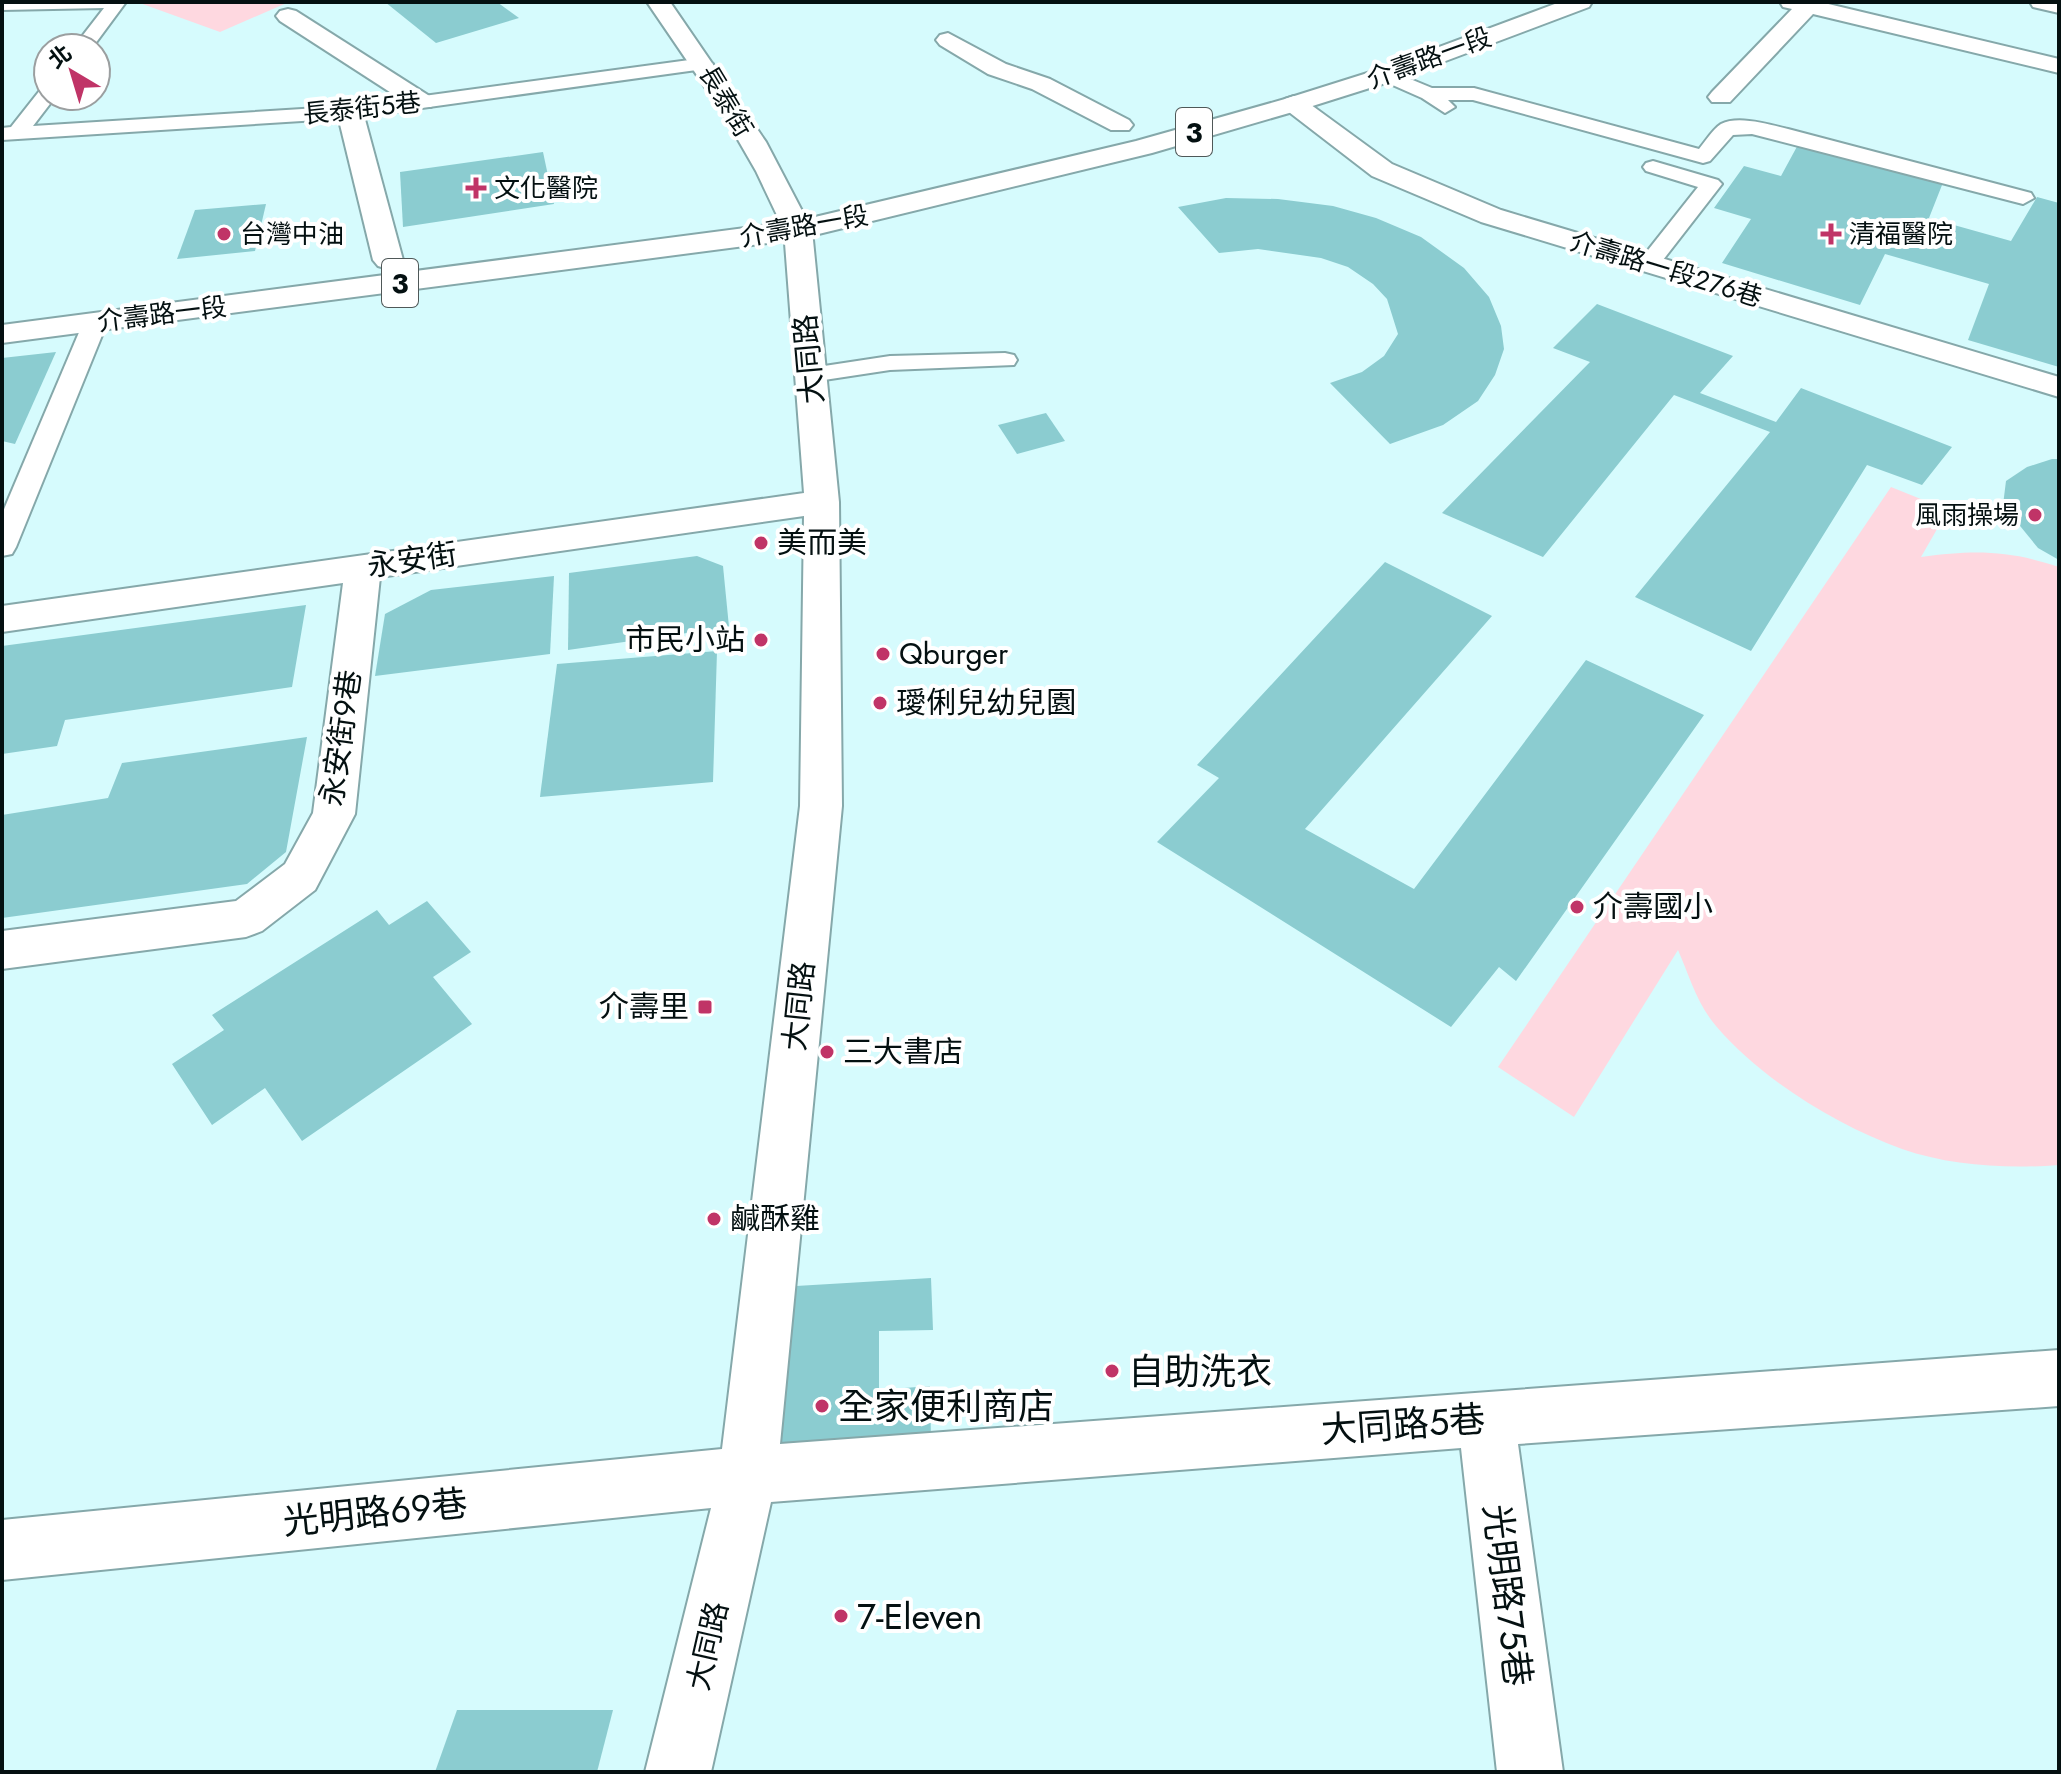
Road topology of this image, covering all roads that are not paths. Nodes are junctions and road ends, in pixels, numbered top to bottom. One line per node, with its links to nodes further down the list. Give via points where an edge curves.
1 (111, 2): 7 (lane)
2 (117, 2): 10 (lane)
3 (658, 2): 12 (street, 長泰街)
4 (1581, 2): 14 (street, 介壽路一段 / 3)
5 (2041, 2): 8 (street)
6 (1799, 4): 13 (street); 16 (street)
7 (2, 5)
8 (2059, 6)
9 (288, 16): 17 (street)
10 (94, 32)
11 (948, 40): 23 (street, via 997,69 1041,84)
12 (704, 64): 17 (lane, 長泰街5巷); 32 (street, 長泰街)
13 (2059, 66)
14 (1386, 75): 15 (lane); 18 (street, 介壽路一段 / 3)
15 (1429, 94): 22 (lane, via 1443,106); 31 (lane, via 1474,94 1703,157 1727,129 1752,128)
16 (1721, 97)
17 (422, 102): 20 (lane, 長泰街5巷)
18 (1294, 104): 32 (street, 介壽路一段 / 3, via 1143,147); 34 (street, 介壽路一段276巷, via 1382,170 1491,216)
19 (32, 110): 24 (lane)
20 (350, 112): 24 (lane, 長泰街5巷); 33 (street)
21 (1148, 117): 23 (street, 3)
22 (1502, 123)
23 (1120, 125): 25 (street, 3)
24 (10, 133)
25 (1091, 133)
26 (1062, 141): 30 (street, 介壽路一段)
27 (1785, 155): 29 (lane, via 1742,144)
28 (1636, 162): 29 (lane)
29 (1711, 184): 34 (lane)
30 (877, 185)
31 (2023, 198)
32 (801, 210): 33 (street, 介壽路一段 / 3); 36 (street, 介壽路一段 / 3); 39 (street, 大同路)
33 (388, 260): 35 (street, 介壽路一段 / 3)
34 (1648, 264): 40 (street, 介壽路一段276巷)
35 (43, 301)
36 (95, 323): 37 (street, 介壽路一段 / 3); 42 (lane)
37 (2, 334)
38 (1005, 360): 39 (lane, via 890,363)
39 (811, 375): 41 (street, 大同路)
40 (2059, 387)
41 (822, 502): 43 (street, 永安街); 48 (street, 大同路, via 821,806)
42 (2, 547)
43 (363, 567): 44 (street, 永安街); 45 (street, 永安街9巷, via 334,814 300,877 246,918)
44 (2, 619)
45 (2, 950)
46 (2059, 1378): 47 (street, 大同路5巷)
47 (1486, 1418): 48 (street, 大同路5巷); 51 (street, 光明路75巷)
48 (748, 1475): 49 (street, 光明路69巷); 50 (street, 大同路)
49 (2, 1550)
50 (678, 1772)
51 (1530, 1772)

